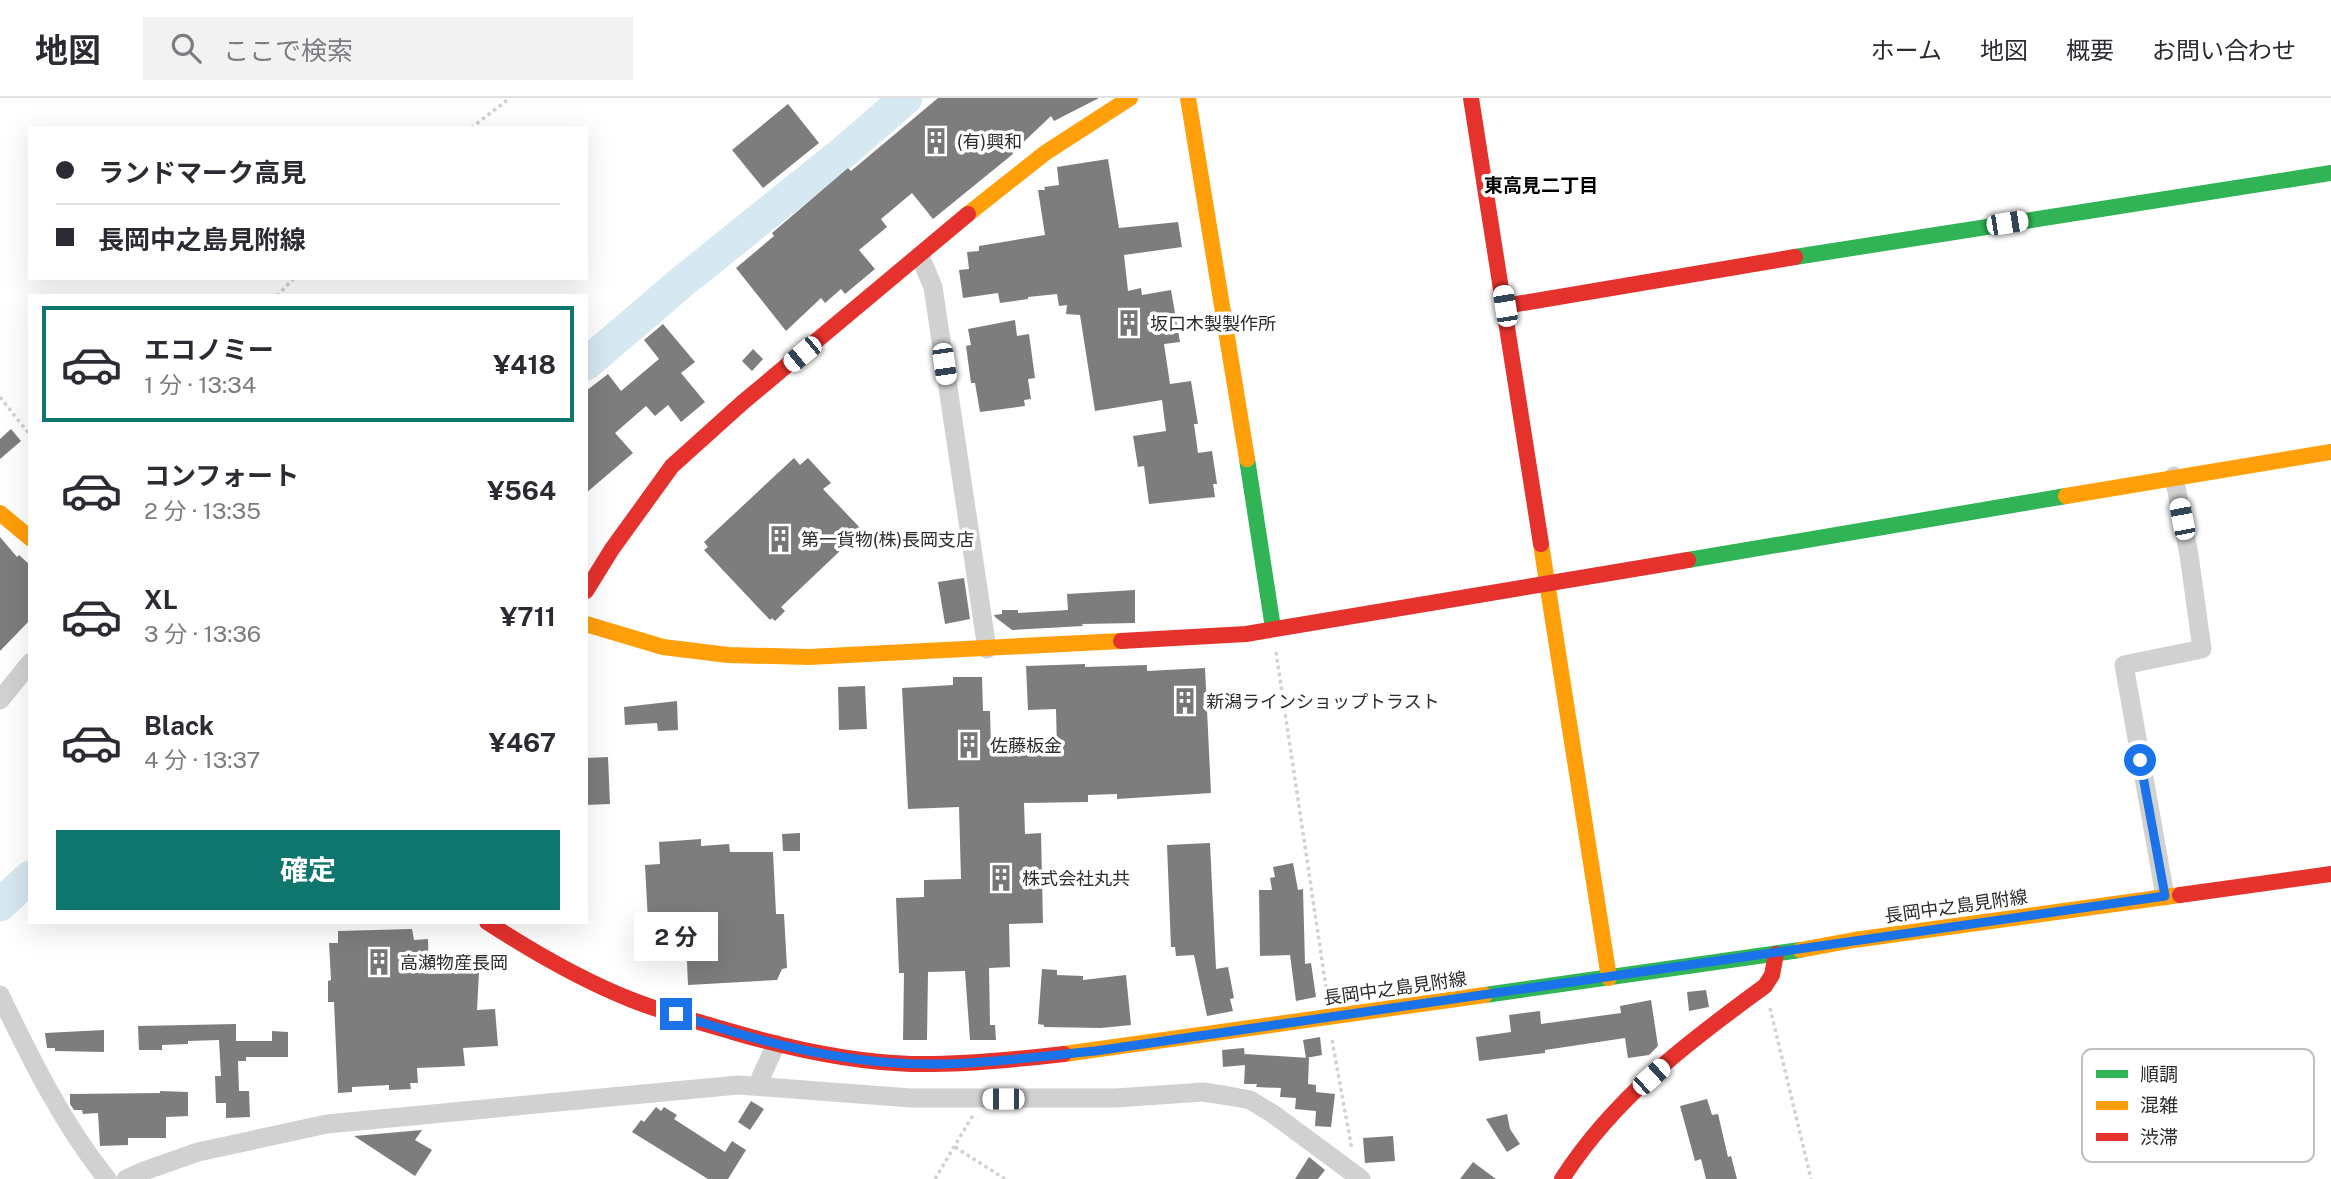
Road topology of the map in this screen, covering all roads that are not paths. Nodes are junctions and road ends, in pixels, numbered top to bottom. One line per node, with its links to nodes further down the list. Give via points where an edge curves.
1 (1130, 98): 5 (street, via 1045,153)
2 (1188, 98): 14 (street)
3 (1471, 98): 6 (street)
4 (2331, 173): 6 (street)
5 (920, 256): 12 (street, via 672,466); 15 (street, via 933,286)
6 (1505, 306): 11 (street)
7 (2331, 452): 8 (street)
8 (2174, 477): 11 (street); 19 (street, via 2202,649 2124,665)
9 (0, 513): 10 (street)
10 (28, 535)
11 (1548, 583): 14 (street); 22 (street)
12 (588, 588)
13 (588, 625): 15 (street, via 663,647 729,654 809,657)
14 (1273, 628): 15 (street, via 1246,634)
15 (987, 649)
16 (28, 665): 17 (street)
17 (0, 699)
18 (2331, 874): 19 (street, 長岡中之島見附線)
19 (2165, 896): 21 (street, 長岡中之島見附線)
20 (490, 924): 24 (street, 長岡中之島見附線, via 531,951 627,998)
21 (1776, 954): 22 (street, 長岡中之島見附線); 29 (street, via 1765,986 1704,1030 1614,1111)
22 (1609, 978): 24 (street, 長岡中之島見附線, via 999,1061 889,1062)
23 (0, 995): 27 (street, via 62,1116)
24 (776, 1044): 25 (street)
25 (757, 1086): 26 (street, via 981,1099 1203,1092 1250,1100); 28 (street, via 327,1124 198,1152)
26 (1353, 1173)
27 (107, 1179)
28 (126, 1179)
29 (1562, 1179)

